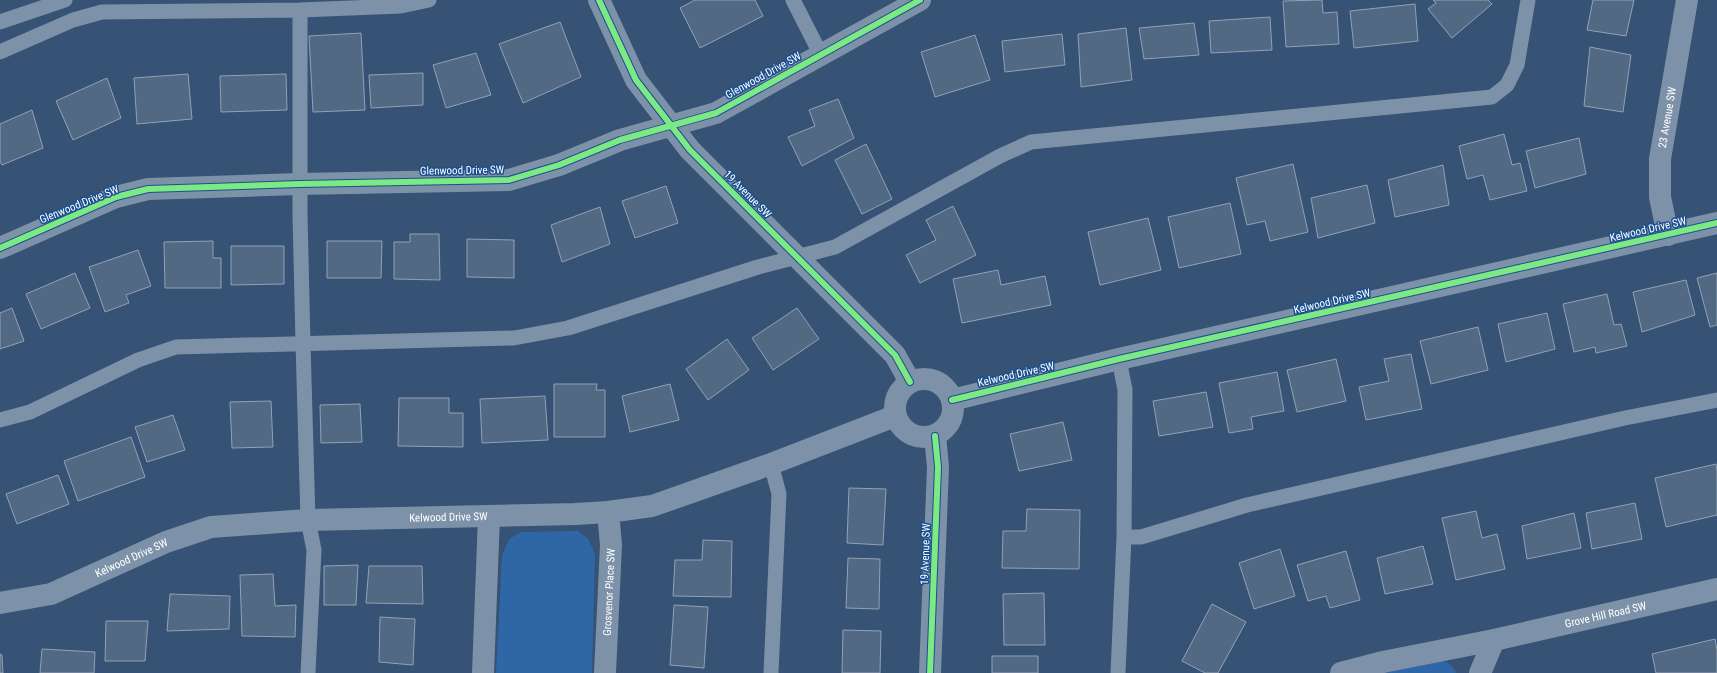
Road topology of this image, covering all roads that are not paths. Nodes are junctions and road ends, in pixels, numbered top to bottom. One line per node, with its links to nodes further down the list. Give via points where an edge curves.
1 (65, 0): 9 (lane)
2 (429, 0): 8 (lane, via 401,6)
3 (599, 0): 12 (street, 19 Avenue SW, via 636,80)
4 (793, 0): 11 (lane)
5 (920, 0): 11 (street, Glenwood Drive SW)
6 (1528, 0): 17 (lane, via 1517,64 1507,85 1492,97 1031,142 1000,156 835,247)
7 (1687, 0): 15 (street, 23 Avenue SW, via 1660,159 1660,198)
8 (300, 10): 10 (lane, via 102,12 73,20); 13 (lane)
9 (0, 22)
10 (0, 52)
11 (821, 54): 12 (street, Glenwood Drive SW, via 716,113)
12 (671, 126): 13 (street, Glenwood Drive SW, via 620,140 559,165 509,180); 17 (street, 19 Avenue SW, via 690,150)
13 (299, 184): 16 (street, Glenwood Drive SW, via 148,189 116,198); 18 (lane)
14 (1717, 223): 15 (street, Kelwood Drive SW)
15 (1668, 235): 19 (street, Kelwood Drive SW)
16 (0, 248)
17 (796, 257): 18 (lane, via 568,328 514,338); 20 (street, 19 Avenue SW, via 895,355)
18 (303, 344): 24 (lane, via 176,347 138,360 30,412); 29 (lane)
19 (1119, 359): 21 (street, Kelwood Drive SW); 30 (lane, via 1125,390)
20 (910, 382): 21 (street, via 923,378 936,381 946,388); 23 (street, via 897,396)
21 (952, 400): 25 (street, via 952,417 945,428)
22 (1717, 400): 30 (lane, via 1625,418 1247,505 1141,537)
23 (895, 416): 25 (street, via 904,430 918,437); 26 (street, Kelwood Drive SW)
24 (0, 420)
25 (935, 436): 38 (street, 19 Avenue SW, via 938,468)
26 (772, 464): 27 (street, Kelwood Drive SW, via 652,506); 37 (lane, via 778,494)
27 (608, 512): 28 (street, Kelwood Drive SW); 36 (street, Grosvenor Place SW, via 611,545)
28 (489, 516): 29 (street, Kelwood Drive SW); 35 (street)
29 (308, 520): 32 (street, Kelwood Drive SW, via 211,527 166,542 50,594); 34 (lane, via 314,550)
30 (1124, 537): 39 (lane)
31 (1717, 589): 33 (street, Grove Hill Road SW)
32 (0, 603)
33 (1494, 640): 40 (street, Grove Hill Road SW); 41 (street)
34 (308, 673)
35 (483, 673)
36 (605, 673)
37 (771, 673)
38 (930, 673)
39 (1118, 673)
40 (1341, 673)
41 (1480, 673)

